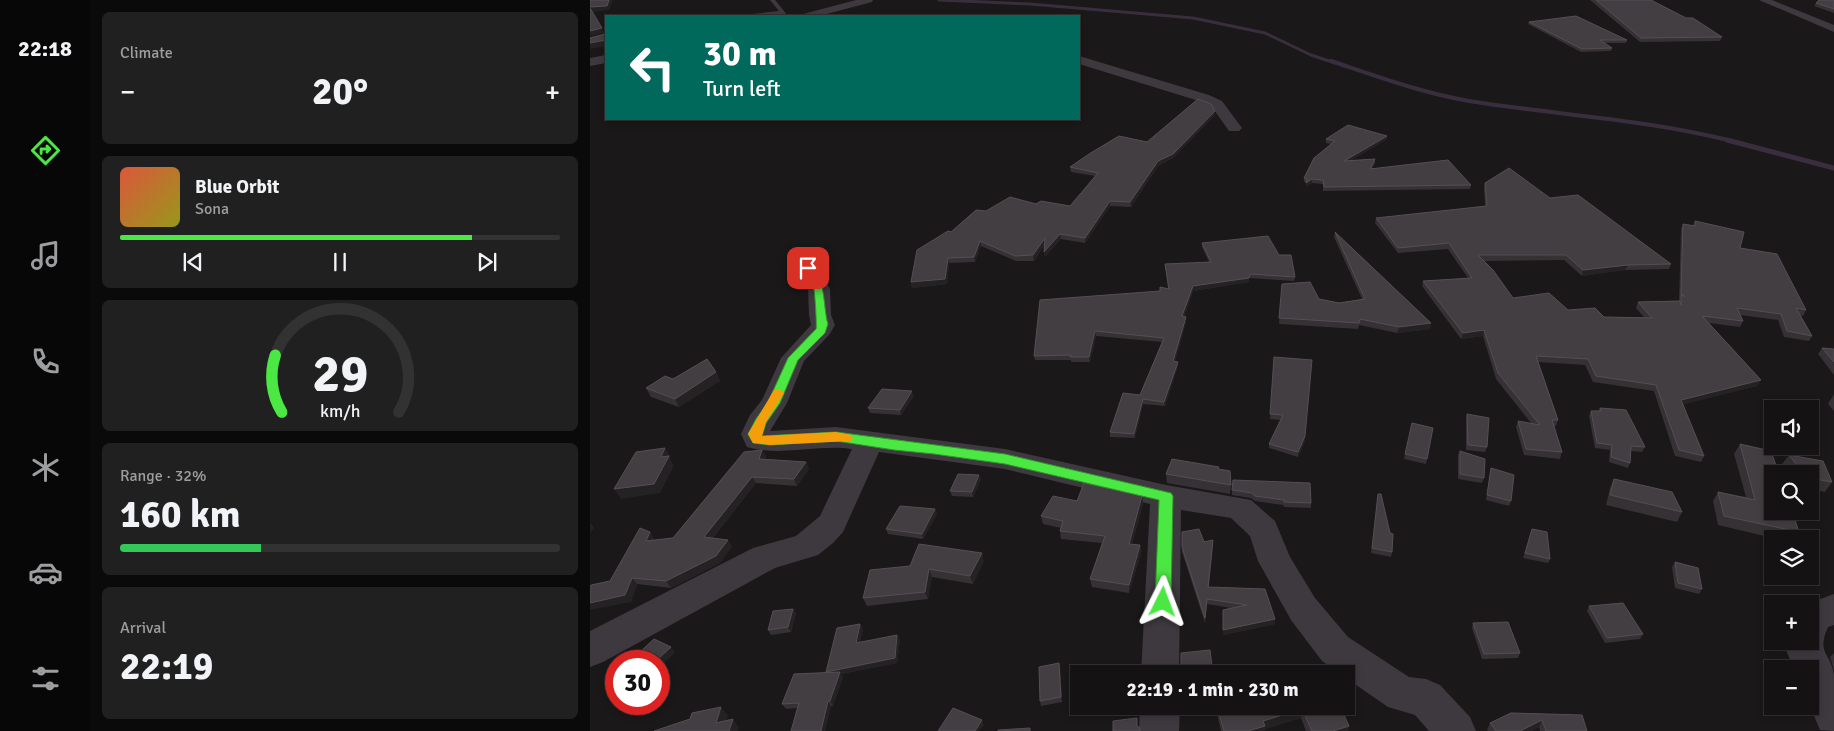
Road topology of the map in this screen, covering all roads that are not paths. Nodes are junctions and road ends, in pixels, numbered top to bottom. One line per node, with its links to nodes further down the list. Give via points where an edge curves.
1 (772, 0): 4 (lane)
2 (868, 0): 7 (street)
3 (1764, 0): 8 (street)
4 (782, 12): 5 (lane); 6 (lane)
5 (748, 15)
6 (786, 15)
7 (811, 15)
8 (1834, 29)
9 (605, 59): 11 (street)
10 (1080, 60): 12 (street, via 1204,98 1217,104)
11 (590, 62)
12 (1234, 128)
13 (802, 257): 14 (street, via 819,289 823,324 793,358 774,403 760,422 755,434 757,440 836,437)
14 (872, 441): 15 (street, via 1005,459); 18 (street, via 832,523 806,546 765,558)
15 (1166, 496): 20 (street); 24 (street, via 1240,508 1264,530 1275,561 1302,609 1335,649 1402,694 1426,698)
16 (1834, 609): 17 (street)
17 (1819, 614)
18 (590, 650)
19 (1804, 650): 22 (street)
20 (1160, 665)
21 (1160, 715): 23 (street)
22 (1834, 716)
23 (1159, 731)
24 (1456, 731)

